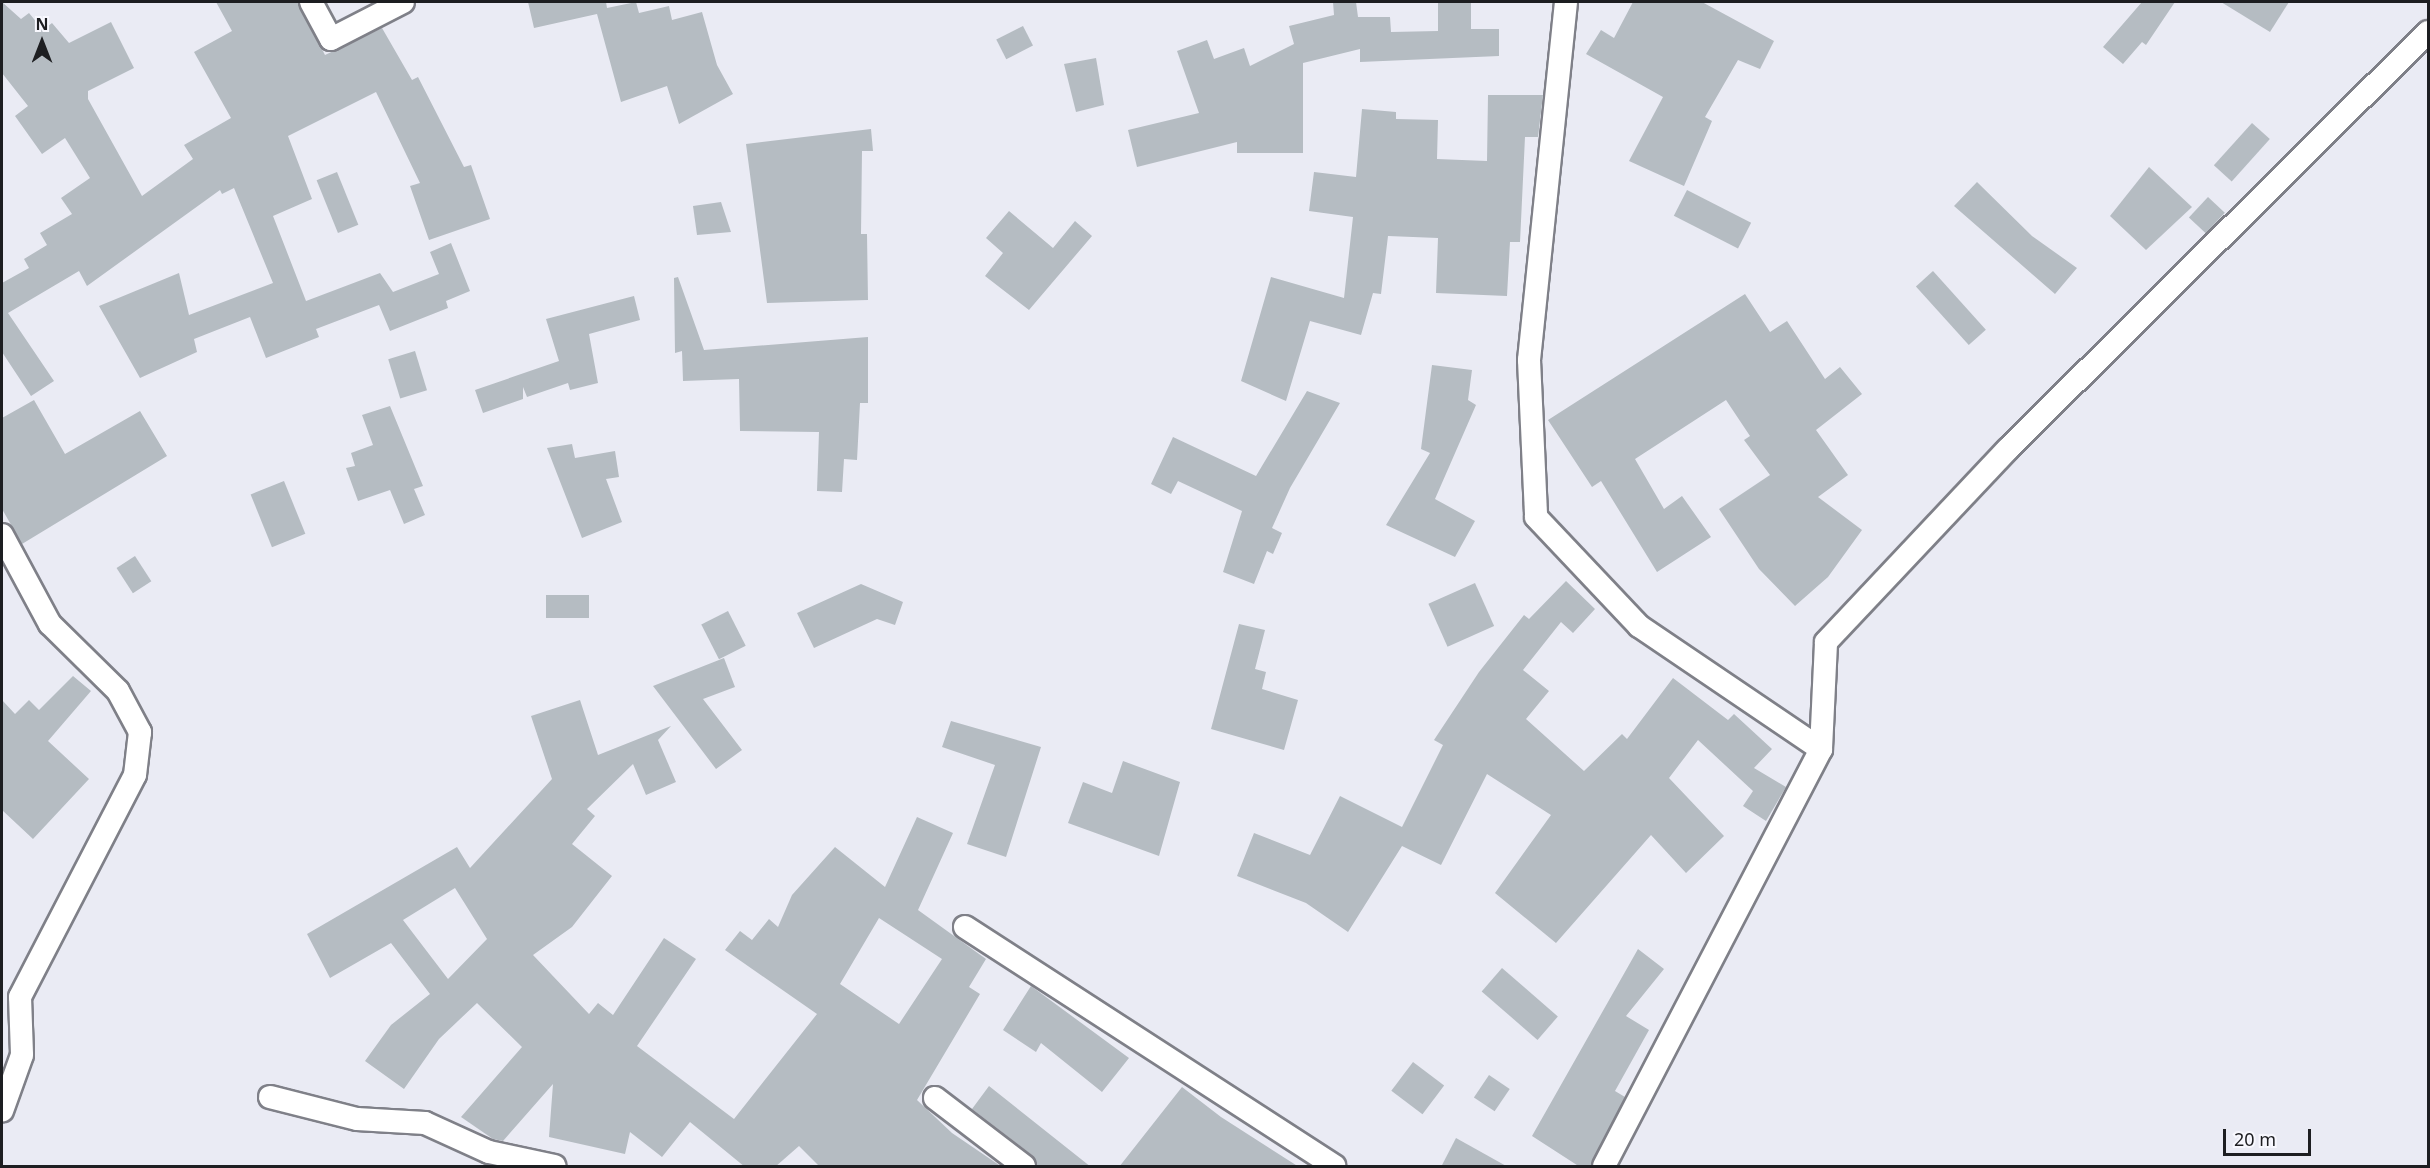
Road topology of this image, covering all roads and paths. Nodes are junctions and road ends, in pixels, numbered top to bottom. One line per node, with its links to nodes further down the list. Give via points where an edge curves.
1 (311, 2): 2 (street, via 331,39)
2 (403, 2)
3 (1566, 2): 6 (street, via 1529,360 1536,517 1639,626)
4 (2428, 32): 6 (street, via 2007,450 1826,642)
5 (2, 535): 10 (street, via 51,624 118,691 140,732 135,775 20,997 22,1055)
6 (1821, 748): 14 (street)
7 (965, 927): 13 (street)
8 (270, 1097): 11 (street, via 357,1119 424,1123 489,1152)
9 (935, 1098): 12 (street)
10 (2, 1111)
11 (555, 1167)
12 (1024, 1167)
13 (1334, 1167)
14 (1604, 1167)

